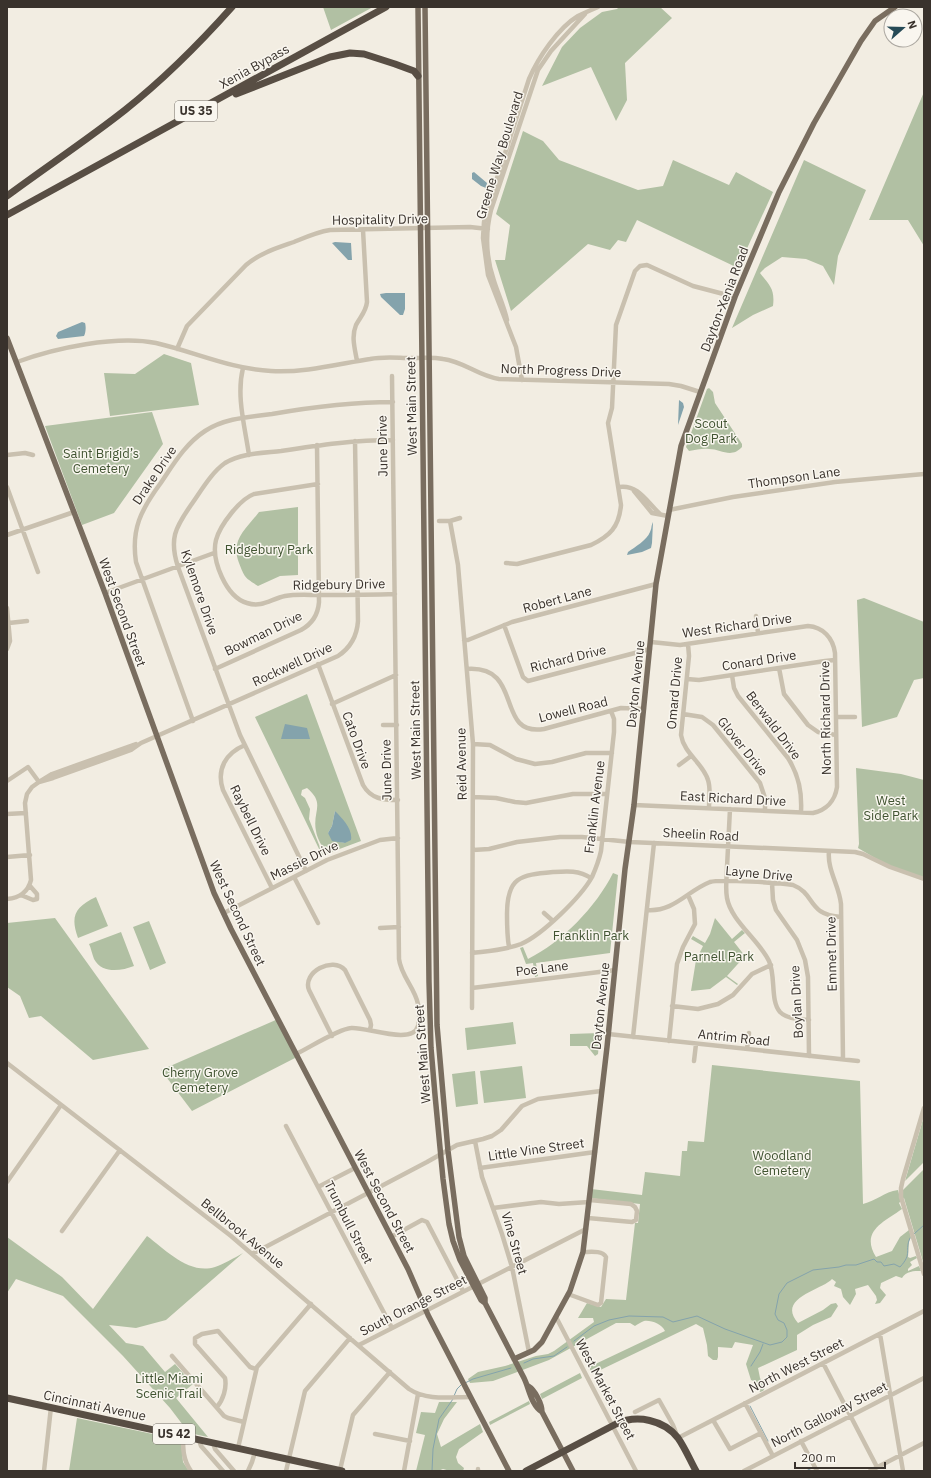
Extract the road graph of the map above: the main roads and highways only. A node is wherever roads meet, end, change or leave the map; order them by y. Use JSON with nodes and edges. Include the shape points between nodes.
{"nodes":[{"id":1,"x":232,"y":7,"type":"edge"},
{"id":2,"x":386,"y":7,"type":"edge"},
{"id":3,"x":418,"y":7,"type":"edge"},
{"id":4,"x":425,"y":7,"type":"edge"},
{"id":5,"x":895,"y":7,"type":"edge"},
{"id":6,"x":418,"y":76,"type":"junction"},
{"id":7,"x":136,"y":144,"type":"junction"},
{"id":8,"x":7,"y":196,"type":"edge"},
{"id":9,"x":7,"y":215,"type":"edge"},
{"id":10,"x":7,"y":338,"type":"edge"},
{"id":11,"x":425,"y":358,"type":"junction"},
{"id":12,"x":652,"y":631,"type":"joint"},
{"id":13,"x":476,"y":1285,"type":"junction"},
{"id":14,"x":514,"y":1359,"type":"junction"},
{"id":15,"x":7,"y":1398,"type":"edge"},
{"id":16,"x":563,"y":1452,"type":"junction"},
{"id":17,"x":338,"y":1471,"type":"edge"},
{"id":18,"x":509,"y":1471,"type":"edge"},
{"id":19,"x":526,"y":1471,"type":"edge"},
{"id":20,"x":573,"y":1471,"type":"edge"},
{"id":21,"x":696,"y":1471,"type":"edge"}],
"edges":[{"from":1,"to":8,"type":"highway","via":[[200,42],[148,91]]},
{"from":2,"to":7,"type":"highway","name":"Xenia Bypass","number":"US 35"},
{"from":3,"to":6,"type":"main road","name":"West Main Street"},
{"from":4,"to":11,"type":"main road","name":"West Main Street","via":[[428,228]]},
{"from":5,"to":12,"type":"main road","name":"Dayton-Xenia Road","via":[[880,17],[867,31],[832,90],[779,192],[735,297],[681,446],[656,584]]},
{"from":6,"to":7,"type":"highway","via":[[410,69],[370,56],[357,53],[341,54],[239,92]]},
{"from":6,"to":11,"type":"main road","name":"West Main Street"},
{"from":7,"to":9,"type":"highway","name":"Xenia Bypass","number":"US 35"},
{"from":10,"to":18,"type":"main road","name":"West Second Street","via":[[105,593],[209,881],[231,929],[408,1269],[426,1310]]},
{"from":11,"to":13,"type":"main road","name":"West Main Street","via":[[439,1053],[460,1241]]},
{"from":11,"to":13,"type":"main road","name":"West Main Street","via":[[429,1002],[446,1205],[460,1260]]},
{"from":12,"to":14,"type":"main road","name":"Dayton Avenue","via":[[583,1252],[568,1294],[541,1344]]},
{"from":13,"to":14,"type":"main road","name":"West Main Street","via":[[485,1298],[485,1303]]},
{"from":14,"to":16,"type":"main road","name":"West Main Street","via":[[528,1386],[532,1388]]},
{"from":15,"to":17,"type":"highway","name":"Cincinnati Avenue","number":"US 42"},
{"from":16,"to":19,"type":"highway"},
{"from":16,"to":20,"type":"main road","name":"West Main Street"},
{"from":16,"to":21,"type":"highway","via":[[613,1425],[640,1419],[664,1426],[678,1438]]}]}
